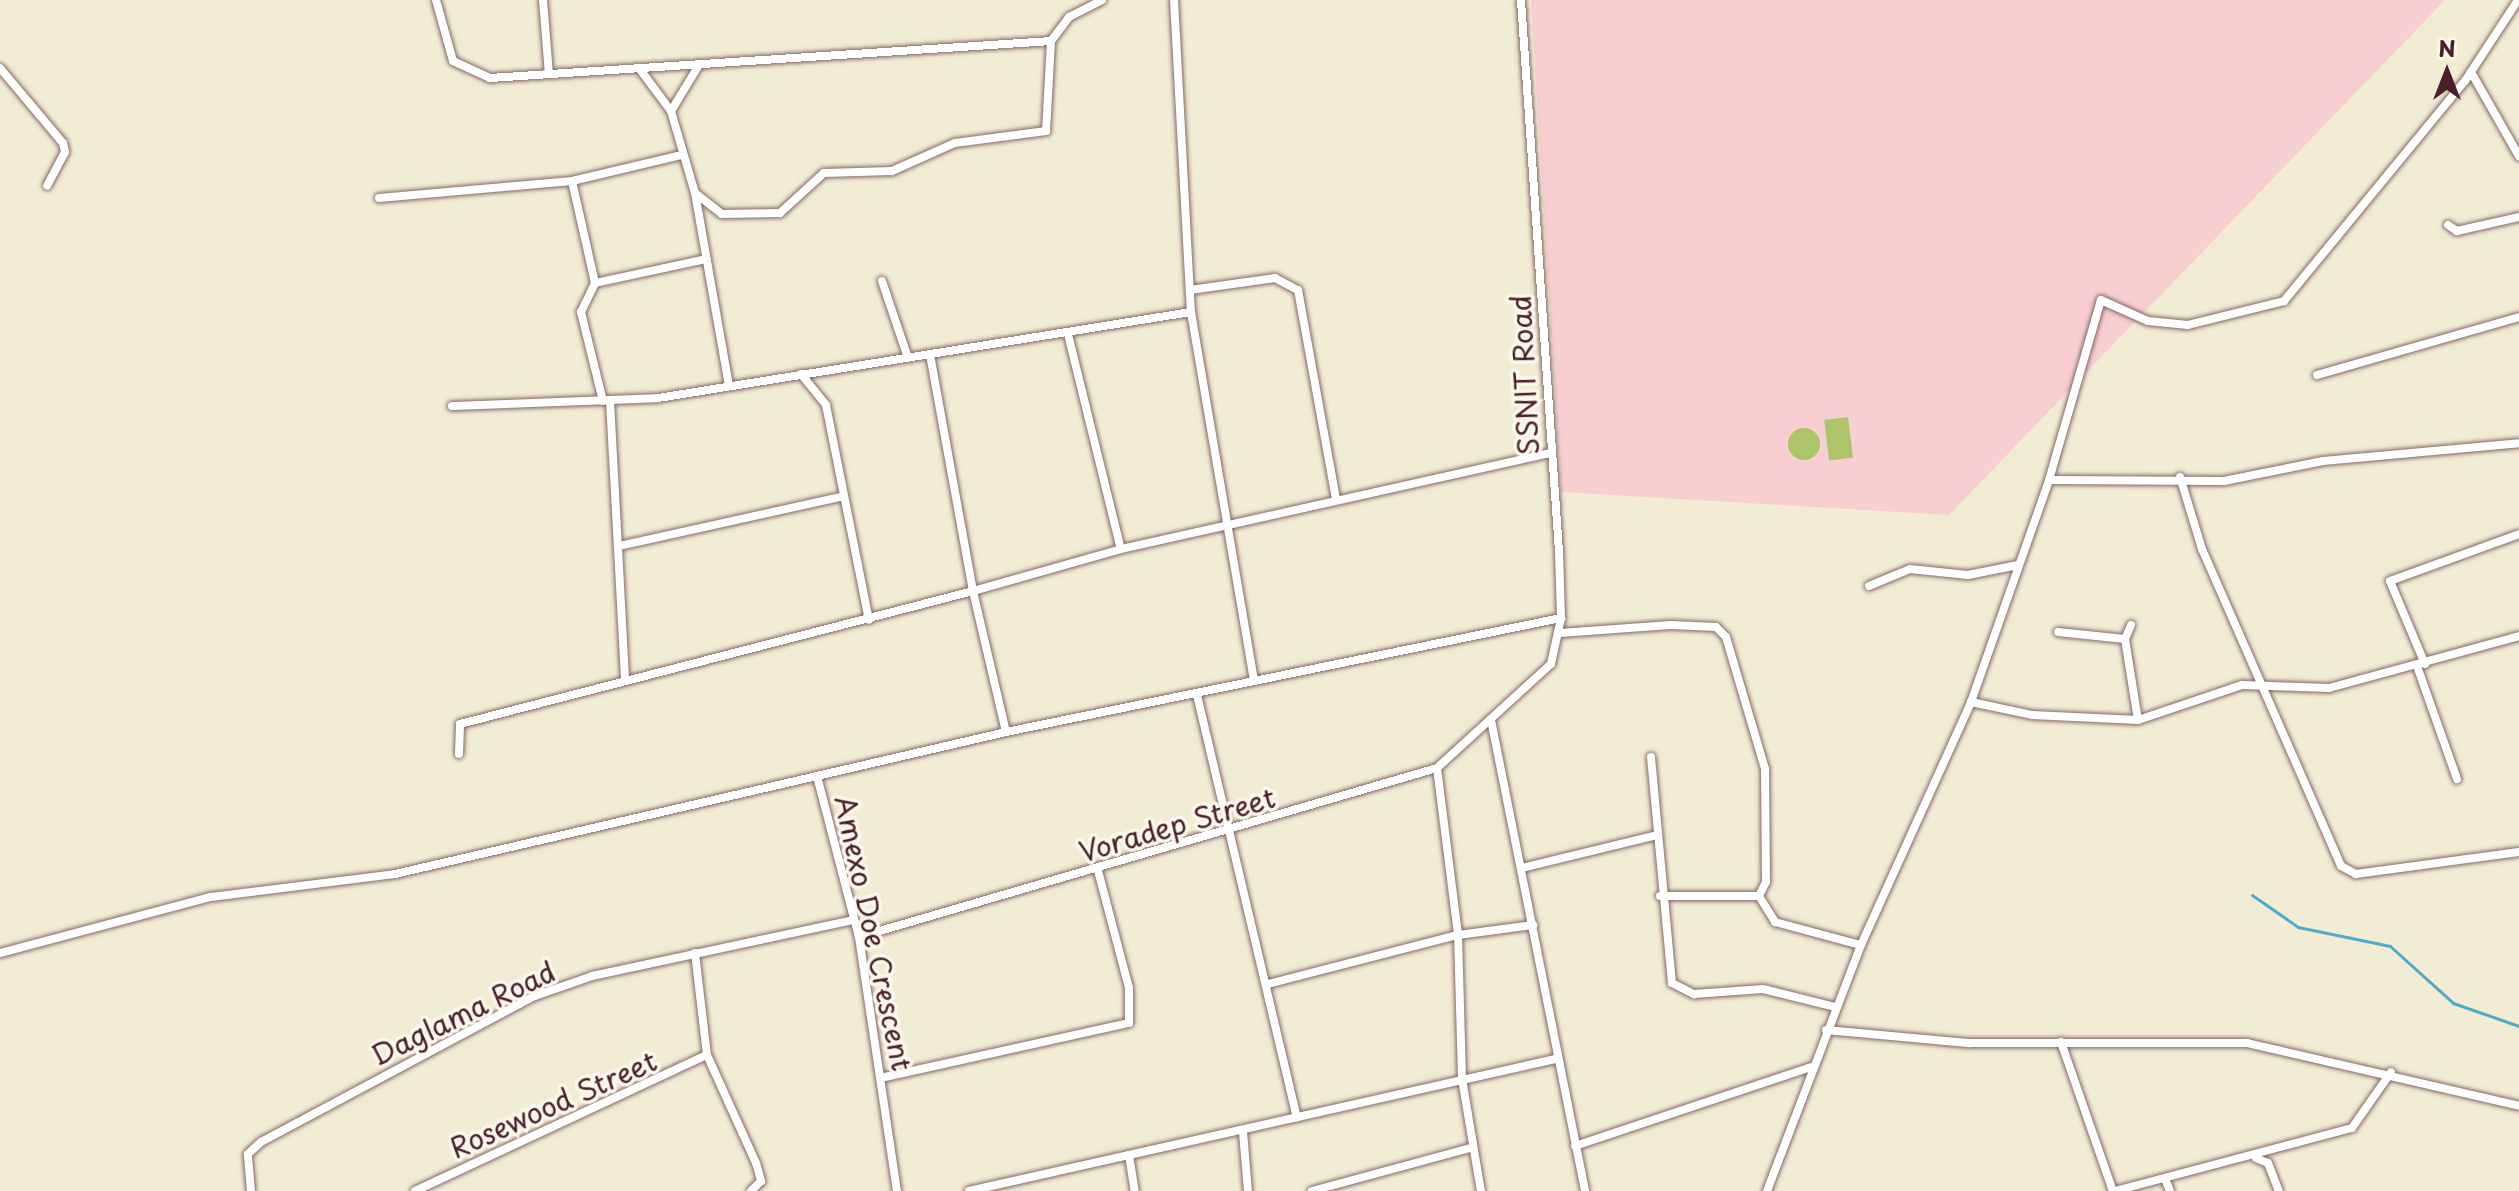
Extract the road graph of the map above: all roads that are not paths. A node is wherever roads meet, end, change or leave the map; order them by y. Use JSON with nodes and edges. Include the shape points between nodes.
{"nodes":[{"id":1,"x":436,"y":0,"type":"edge"},
{"id":2,"x":543,"y":0,"type":"edge"},
{"id":3,"x":1102,"y":0,"type":"edge"},
{"id":4,"x":1174,"y":0,"type":"edge"},
{"id":5,"x":1521,"y":0,"type":"edge"},
{"id":6,"x":2518,"y":0,"type":"edge"},
{"id":7,"x":1051,"y":41,"type":"junction"},
{"id":8,"x":699,"y":65,"type":"junction"},
{"id":9,"x":0,"y":68,"type":"edge"},
{"id":10,"x":639,"y":68,"type":"junction"},
{"id":11,"x":2471,"y":72,"type":"junction"},
{"id":12,"x":549,"y":74,"type":"junction"},
{"id":13,"x":671,"y":111,"type":"junction"},
{"id":14,"x":681,"y":155,"type":"junction"},
{"id":15,"x":2519,"y":156,"type":"edge"},
{"id":16,"x":572,"y":181,"type":"junction"},
{"id":17,"x":47,"y":186,"type":"dead end"},
{"id":18,"x":695,"y":193,"type":"junction"},
{"id":19,"x":379,"y":198,"type":"dead end"},
{"id":20,"x":2519,"y":217,"type":"edge"},
{"id":21,"x":2448,"y":225,"type":"dead end"},
{"id":22,"x":706,"y":259,"type":"junction"},
{"id":23,"x":882,"y":281,"type":"dead end"},
{"id":24,"x":595,"y":283,"type":"junction"},
{"id":25,"x":1190,"y":290,"type":"junction"},
{"id":26,"x":1191,"y":312,"type":"junction"},
{"id":27,"x":2519,"y":317,"type":"edge"},
{"id":28,"x":1068,"y":334,"type":"junction"},
{"id":29,"x":930,"y":355,"type":"junction"},
{"id":30,"x":908,"y":358,"type":"junction"},
{"id":31,"x":801,"y":374,"type":"junction"},
{"id":32,"x":2317,"y":375,"type":"dead end"},
{"id":33,"x":729,"y":385,"type":"junction"},
{"id":34,"x":607,"y":401,"type":"junction"},
{"id":35,"x":452,"y":406,"type":"dead end"},
{"id":36,"x":2519,"y":443,"type":"edge"},
{"id":37,"x":1551,"y":453,"type":"junction"},
{"id":38,"x":2180,"y":477,"type":"junction"},
{"id":39,"x":2049,"y":480,"type":"junction"},
{"id":40,"x":844,"y":496,"type":"junction"},
{"id":41,"x":1336,"y":500,"type":"junction"},
{"id":42,"x":1227,"y":529,"type":"junction"},
{"id":43,"x":2519,"y":534,"type":"edge"},
{"id":44,"x":619,"y":546,"type":"junction"},
{"id":45,"x":1121,"y":549,"type":"junction"},
{"id":46,"x":2018,"y":565,"type":"junction"},
{"id":47,"x":1869,"y":586,"type":"dead end"},
{"id":48,"x":973,"y":591,"type":"junction"},
{"id":49,"x":1561,"y":618,"type":"junction"},
{"id":50,"x":869,"y":620,"type":"junction"},
{"id":51,"x":2131,"y":625,"type":"dead end"},
{"id":52,"x":2058,"y":632,"type":"dead end"},
{"id":53,"x":1560,"y":633,"type":"junction"},
{"id":54,"x":2519,"y":636,"type":"edge"},
{"id":55,"x":2125,"y":639,"type":"junction"},
{"id":56,"x":2421,"y":665,"type":"junction"},
{"id":57,"x":625,"y":679,"type":"junction"},
{"id":58,"x":1254,"y":680,"type":"junction"},
{"id":59,"x":2267,"y":685,"type":"junction"},
{"id":60,"x":1197,"y":695,"type":"junction"},
{"id":61,"x":1971,"y":702,"type":"junction"},
{"id":62,"x":1491,"y":720,"type":"junction"},
{"id":63,"x":2138,"y":720,"type":"junction"},
{"id":64,"x":1006,"y":732,"type":"junction"},
{"id":65,"x":459,"y":754,"type":"dead end"},
{"id":66,"x":1651,"y":757,"type":"dead end"},
{"id":67,"x":1437,"y":768,"type":"junction"},
{"id":68,"x":2457,"y":779,"type":"dead end"},
{"id":69,"x":818,"y":780,"type":"junction"},
{"id":70,"x":1229,"y":833,"type":"junction"},
{"id":71,"x":1657,"y":835,"type":"junction"},
{"id":72,"x":2519,"y":852,"type":"edge"},
{"id":73,"x":1522,"y":868,"type":"junction"},
{"id":74,"x":1098,"y":871,"type":"junction"},
{"id":75,"x":1660,"y":896,"type":"junction"},
{"id":76,"x":1759,"y":896,"type":"junction"},
{"id":77,"x":854,"y":920,"type":"junction"},
{"id":78,"x":1533,"y":925,"type":"junction"},
{"id":79,"x":1458,"y":935,"type":"junction"},
{"id":80,"x":859,"y":937,"type":"junction"},
{"id":81,"x":1861,"y":945,"type":"junction"},
{"id":82,"x":0,"y":953,"type":"edge"},
{"id":83,"x":695,"y":953,"type":"junction"},
{"id":84,"x":1268,"y":984,"type":"junction"},
{"id":85,"x":1836,"y":1007,"type":"junction"},
{"id":86,"x":1826,"y":1030,"type":"junction"},
{"id":87,"x":2061,"y":1042,"type":"junction"},
{"id":88,"x":707,"y":1055,"type":"junction"},
{"id":89,"x":1555,"y":1059,"type":"junction"},
{"id":90,"x":1811,"y":1067,"type":"junction"},
{"id":91,"x":2391,"y":1072,"type":"junction"},
{"id":92,"x":885,"y":1077,"type":"junction"},
{"id":93,"x":1462,"y":1079,"type":"junction"},
{"id":94,"x":2519,"y":1106,"type":"edge"},
{"id":95,"x":1297,"y":1117,"type":"junction"},
{"id":96,"x":1243,"y":1132,"type":"junction"},
{"id":97,"x":1575,"y":1146,"type":"junction"},
{"id":98,"x":1470,"y":1148,"type":"junction"},
{"id":99,"x":1129,"y":1155,"type":"junction"},
{"id":100,"x":2255,"y":1158,"type":"junction"},
{"id":101,"x":2165,"y":1179,"type":"junction"},
{"id":102,"x":251,"y":1191,"type":"edge"},
{"id":103,"x":415,"y":1191,"type":"edge"},
{"id":104,"x":751,"y":1191,"type":"edge"},
{"id":105,"x":897,"y":1191,"type":"edge"},
{"id":106,"x":969,"y":1191,"type":"edge"},
{"id":107,"x":1135,"y":1191,"type":"edge"},
{"id":108,"x":1248,"y":1191,"type":"edge"},
{"id":109,"x":1312,"y":1191,"type":"edge"},
{"id":110,"x":1481,"y":1191,"type":"edge"},
{"id":111,"x":1585,"y":1191,"type":"edge"},
{"id":112,"x":1767,"y":1191,"type":"edge"},
{"id":113,"x":2114,"y":1191,"type":"edge"},
{"id":114,"x":2170,"y":1191,"type":"edge"},
{"id":115,"x":2279,"y":1191,"type":"edge"}],
"edges":[{"from":1,"to":12,"type":"street","via":[[453,61],[465,72],[490,78]]},
{"from":2,"to":12,"type":"street"},
{"from":3,"to":7,"type":"street","via":[[1069,17]]},
{"from":4,"to":25,"type":"street"},
{"from":5,"to":37,"type":"street","name":"SSNIT Road"},
{"from":6,"to":11,"type":"street"},
{"from":7,"to":8,"type":"street"},
{"from":7,"to":18,"type":"street","via":[[1046,131],[955,143],[892,171],[824,173],[780,213],[722,214]]},
{"from":8,"to":10,"type":"street"},
{"from":8,"to":13,"type":"street"},
{"from":9,"to":17,"type":"street","via":[[63,143],[65,152]]},
{"from":10,"to":12,"type":"street"},
{"from":10,"to":13,"type":"street"},
{"from":11,"to":15,"type":"street"},
{"from":11,"to":39,"type":"street","via":[[2319,266],[2277,305],[2188,325],[2148,321],[2101,300]]},
{"from":13,"to":14,"type":"street"},
{"from":14,"to":16,"type":"street"},
{"from":14,"to":18,"type":"street"},
{"from":16,"to":19,"type":"street"},
{"from":16,"to":24,"type":"street"},
{"from":18,"to":22,"type":"street"},
{"from":20,"to":21,"type":"street","via":[[2457,231]]},
{"from":22,"to":24,"type":"street"},
{"from":22,"to":33,"type":"street"},
{"from":23,"to":30,"type":"street"},
{"from":24,"to":34,"type":"street","via":[[581,312]]},
{"from":25,"to":26,"type":"street"},
{"from":25,"to":41,"type":"street","via":[[1275,278],[1298,290]]},
{"from":26,"to":28,"type":"street"},
{"from":26,"to":42,"type":"street"},
{"from":27,"to":32,"type":"street"},
{"from":28,"to":29,"type":"street"},
{"from":28,"to":45,"type":"street"},
{"from":29,"to":30,"type":"street"},
{"from":29,"to":48,"type":"street"},
{"from":30,"to":31,"type":"street"},
{"from":31,"to":33,"type":"street"},
{"from":31,"to":40,"type":"street","via":[[826,405]]},
{"from":33,"to":34,"type":"street"},
{"from":34,"to":35,"type":"street"},
{"from":34,"to":44,"type":"street"},
{"from":36,"to":38,"type":"street","via":[[2323,461],[2224,481]]},
{"from":37,"to":41,"type":"street"},
{"from":37,"to":49,"type":"street","name":"SSNIT Road"},
{"from":38,"to":39,"type":"street"},
{"from":38,"to":59,"type":"street","via":[[2202,549]]},
{"from":39,"to":46,"type":"street"},
{"from":40,"to":44,"type":"street"},
{"from":40,"to":50,"type":"street"},
{"from":41,"to":42,"type":"street"},
{"from":42,"to":45,"type":"street"},
{"from":42,"to":58,"type":"street"},
{"from":43,"to":56,"type":"street","via":[[2390,581]]},
{"from":44,"to":57,"type":"street"},
{"from":45,"to":48,"type":"street"},
{"from":46,"to":47,"type":"street","via":[[1968,575],[1910,569]]},
{"from":46,"to":61,"type":"street"},
{"from":48,"to":50,"type":"street"},
{"from":48,"to":64,"type":"street"},
{"from":49,"to":53,"type":"street","name":"SSNIT Road"},
{"from":49,"to":58,"type":"street"},
{"from":50,"to":57,"type":"street"},
{"from":51,"to":55,"type":"street"},
{"from":52,"to":55,"type":"street"},
{"from":53,"to":62,"type":"street","name":"SSNIT Road","via":[[1551,664]]},
{"from":53,"to":76,"type":"street","via":[[1671,625],[1716,627],[1726,637],[1765,769],[1766,882]]},
{"from":54,"to":56,"type":"street"},
{"from":55,"to":63,"type":"street"},
{"from":56,"to":59,"type":"street","via":[[2329,688]]},
{"from":56,"to":68,"type":"street"},
{"from":57,"to":65,"type":"street","via":[[460,724]]},
{"from":58,"to":60,"type":"street"},
{"from":59,"to":63,"type":"street","via":[[2242,685]]},
{"from":59,"to":72,"type":"street","via":[[2321,828],[2348,873]]},
{"from":60,"to":64,"type":"street"},
{"from":60,"to":70,"type":"street"},
{"from":61,"to":63,"type":"street","via":[[2032,715]]},
{"from":61,"to":81,"type":"street"},
{"from":62,"to":67,"type":"street","name":"Voradep Street"},
{"from":62,"to":73,"type":"street"},
{"from":64,"to":69,"type":"street"},
{"from":66,"to":71,"type":"street"},
{"from":67,"to":70,"type":"street","name":"Voradep Street"},
{"from":67,"to":79,"type":"street"},
{"from":69,"to":77,"type":"street","name":"Amexo Doe Crescent"},
{"from":69,"to":82,"type":"street","via":[[395,874],[211,897]]},
{"from":70,"to":74,"type":"street","name":"Voradep Street"},
{"from":70,"to":84,"type":"street"},
{"from":71,"to":73,"type":"street"},
{"from":71,"to":75,"type":"street"},
{"from":73,"to":78,"type":"street"},
{"from":74,"to":80,"type":"street","name":"Voradep Street"},
{"from":74,"to":92,"type":"street","via":[[1127,976],[1129,1023]]},
{"from":75,"to":76,"type":"street"},
{"from":75,"to":85,"type":"street","via":[[1672,983],[1683,991],[1763,989]]},
{"from":76,"to":81,"type":"street","via":[[1775,922]]},
{"from":77,"to":80,"type":"street","name":"Amexo Doe Crescent"},
{"from":77,"to":83,"type":"street","name":"Daglama Road"},
{"from":78,"to":79,"type":"street"},
{"from":78,"to":89,"type":"street"},
{"from":79,"to":84,"type":"street"},
{"from":79,"to":93,"type":"street"},
{"from":80,"to":92,"type":"street","name":"Amexo Doe Crescent"},
{"from":81,"to":85,"type":"street"},
{"from":83,"to":88,"type":"street"},
{"from":83,"to":102,"type":"street","name":"Daglama Road","via":[[535,996],[248,1154]]},
{"from":84,"to":95,"type":"street"},
{"from":85,"to":86,"type":"street"},
{"from":86,"to":87,"type":"street","via":[[1970,1043]]},
{"from":86,"to":90,"type":"street"},
{"from":87,"to":91,"type":"street","via":[[2247,1043]]},
{"from":87,"to":113,"type":"street"},
{"from":88,"to":103,"type":"street","name":"Rosewood Street"},
{"from":88,"to":104,"type":"street","via":[[756,1163],[761,1181]]},
{"from":89,"to":93,"type":"street"},
{"from":89,"to":97,"type":"street"},
{"from":90,"to":97,"type":"street"},
{"from":90,"to":112,"type":"street"},
{"from":91,"to":94,"type":"street"},
{"from":91,"to":100,"type":"street","via":[[2352,1128]]},
{"from":92,"to":105,"type":"street","name":"Amexo Doe Crescent"},
{"from":93,"to":95,"type":"street"},
{"from":93,"to":98,"type":"street"},
{"from":95,"to":96,"type":"street"},
{"from":96,"to":99,"type":"street"},
{"from":96,"to":108,"type":"street"},
{"from":97,"to":111,"type":"street"},
{"from":98,"to":109,"type":"street"},
{"from":98,"to":110,"type":"street"},
{"from":99,"to":106,"type":"street"},
{"from":99,"to":107,"type":"street"},
{"from":100,"to":101,"type":"street"},
{"from":100,"to":115,"type":"street","via":[[2268,1163]]},
{"from":101,"to":113,"type":"street"},
{"from":101,"to":114,"type":"street"}]}
